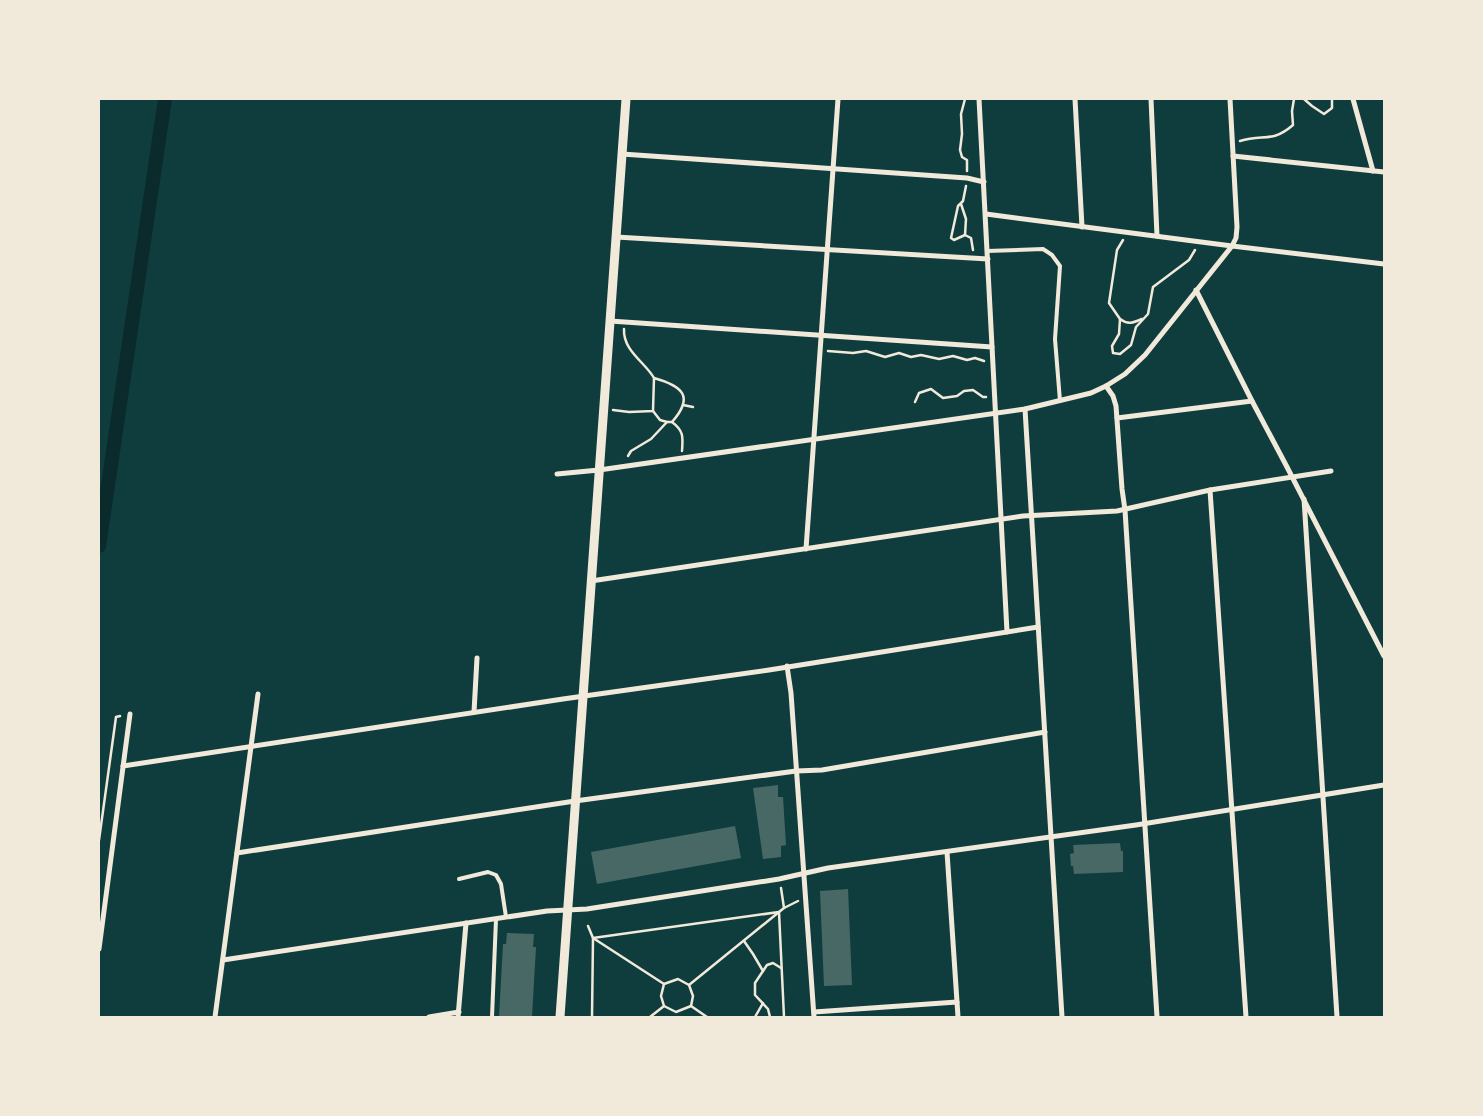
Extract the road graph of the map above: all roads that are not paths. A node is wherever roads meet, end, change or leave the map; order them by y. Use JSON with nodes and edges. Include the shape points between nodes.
{"nodes":[{"id":1,"x":626,"y":99,"type":"edge"},
{"id":2,"x":838,"y":99,"type":"edge"},
{"id":3,"x":980,"y":99,"type":"edge"},
{"id":4,"x":1075,"y":99,"type":"edge"},
{"id":5,"x":1151,"y":99,"type":"edge"},
{"id":6,"x":1230,"y":99,"type":"edge"},
{"id":7,"x":1353,"y":99,"type":"edge"},
{"id":8,"x":622,"y":154,"type":"junction"},
{"id":9,"x":1234,"y":156,"type":"junction"},
{"id":10,"x":833,"y":169,"type":"junction"},
{"id":11,"x":1373,"y":171,"type":"junction"},
{"id":12,"x":1384,"y":172,"type":"edge"},
{"id":13,"x":984,"y":182,"type":"junction"},
{"id":14,"x":986,"y":214,"type":"junction"},
{"id":15,"x":1082,"y":226,"type":"junction"},
{"id":16,"x":1157,"y":236,"type":"junction"},
{"id":17,"x":616,"y":237,"type":"junction"},
{"id":18,"x":1232,"y":246,"type":"junction"},
{"id":19,"x":827,"y":250,"type":"junction"},
{"id":20,"x":988,"y":251,"type":"junction"},
{"id":21,"x":988,"y":259,"type":"junction"},
{"id":22,"x":1384,"y":264,"type":"edge"},
{"id":23,"x":1196,"y":290,"type":"junction"},
{"id":24,"x":610,"y":320,"type":"junction"},
{"id":25,"x":820,"y":336,"type":"junction"},
{"id":26,"x":992,"y":347,"type":"junction"},
{"id":27,"x":1106,"y":386,"type":"junction"},
{"id":28,"x":1060,"y":401,"type":"junction"},
{"id":29,"x":1252,"y":401,"type":"junction"},
{"id":30,"x":1025,"y":409,"type":"junction"},
{"id":31,"x":996,"y":413,"type":"junction"},
{"id":32,"x":1117,"y":418,"type":"junction"},
{"id":33,"x":813,"y":440,"type":"junction"},
{"id":34,"x":599,"y":470,"type":"junction"},
{"id":35,"x":1331,"y":471,"type":"dead end"},
{"id":36,"x":557,"y":474,"type":"dead end"},
{"id":37,"x":1293,"y":477,"type":"junction"},
{"id":38,"x":1210,"y":490,"type":"junction"},
{"id":39,"x":1304,"y":499,"type":"junction"},
{"id":40,"x":1126,"y":510,"type":"junction"},
{"id":41,"x":1032,"y":516,"type":"junction"},
{"id":42,"x":1001,"y":520,"type":"junction"},
{"id":43,"x":806,"y":550,"type":"junction"},
{"id":44,"x":591,"y":581,"type":"junction"},
{"id":45,"x":1038,"y":627,"type":"junction"},
{"id":46,"x":1007,"y":632,"type":"junction"},
{"id":47,"x":1384,"y":656,"type":"edge"},
{"id":48,"x":477,"y":658,"type":"dead end"},
{"id":49,"x":787,"y":666,"type":"junction"},
{"id":50,"x":258,"y":694,"type":"dead end"},
{"id":51,"x":583,"y":696,"type":"junction"},
{"id":52,"x":474,"y":712,"type":"junction"},
{"id":53,"x":130,"y":714,"type":"road end"},
{"id":54,"x":1044,"y":732,"type":"junction"},
{"id":55,"x":252,"y":745,"type":"junction"},
{"id":56,"x":124,"y":766,"type":"junction"},
{"id":57,"x":796,"y":771,"type":"junction"},
{"id":58,"x":1384,"y":785,"type":"edge"},
{"id":59,"x":1322,"y":795,"type":"junction"},
{"id":60,"x":576,"y":801,"type":"junction"},
{"id":61,"x":1232,"y":810,"type":"junction"},
{"id":62,"x":1144,"y":823,"type":"junction"},
{"id":63,"x":1051,"y":837,"type":"junction"},
{"id":64,"x":947,"y":852,"type":"junction"},
{"id":65,"x":237,"y":853,"type":"junction"},
{"id":66,"x":804,"y":874,"type":"junction"},
{"id":67,"x":459,"y":879,"type":"dead end"},
{"id":68,"x":568,"y":910,"type":"junction"},
{"id":69,"x":506,"y":917,"type":"junction"},
{"id":70,"x":496,"y":919,"type":"junction"},
{"id":71,"x":466,"y":923,"type":"junction"},
{"id":72,"x":99,"y":949,"type":"edge"},
{"id":73,"x":223,"y":960,"type":"junction"},
{"id":74,"x":957,"y":1002,"type":"junction"},
{"id":75,"x":459,"y":1014,"type":"edge"},
{"id":76,"x":814,"y":1014,"type":"edge"},
{"id":77,"x":215,"y":1017,"type":"edge"},
{"id":78,"x":429,"y":1017,"type":"edge"},
{"id":79,"x":492,"y":1017,"type":"edge"},
{"id":80,"x":560,"y":1017,"type":"edge"},
{"id":81,"x":958,"y":1017,"type":"edge"},
{"id":82,"x":1062,"y":1017,"type":"edge"},
{"id":83,"x":1157,"y":1017,"type":"edge"},
{"id":84,"x":1246,"y":1017,"type":"edge"},
{"id":85,"x":1337,"y":1017,"type":"edge"}],
"edges":[{"from":1,"to":8,"type":"street"},
{"from":2,"to":10,"type":"street"},
{"from":3,"to":13,"type":"street"},
{"from":4,"to":15,"type":"street"},
{"from":5,"to":16,"type":"street"},
{"from":6,"to":9,"type":"street"},
{"from":7,"to":11,"type":"street"},
{"from":8,"to":10,"type":"street"},
{"from":8,"to":17,"type":"street"},
{"from":9,"to":11,"type":"street"},
{"from":9,"to":18,"type":"street","via":[[1237,226]]},
{"from":10,"to":13,"type":"street","via":[[967,178]]},
{"from":10,"to":19,"type":"street"},
{"from":11,"to":12,"type":"street"},
{"from":13,"to":14,"type":"street"},
{"from":14,"to":15,"type":"street"},
{"from":14,"to":20,"type":"street"},
{"from":15,"to":16,"type":"street"},
{"from":16,"to":18,"type":"street"},
{"from":17,"to":19,"type":"street"},
{"from":17,"to":24,"type":"street"},
{"from":18,"to":22,"type":"street"},
{"from":18,"to":23,"type":"street"},
{"from":19,"to":21,"type":"street"},
{"from":19,"to":25,"type":"street"},
{"from":20,"to":21,"type":"street"},
{"from":20,"to":28,"type":"lane","via":[[1043,250],[1052,255],[1060,266],[1056,327]]},
{"from":21,"to":26,"type":"street"},
{"from":23,"to":27,"type":"street","via":[[1145,355]]},
{"from":23,"to":29,"type":"street"},
{"from":24,"to":25,"type":"street"},
{"from":24,"to":34,"type":"street"},
{"from":25,"to":26,"type":"street"},
{"from":25,"to":33,"type":"street"},
{"from":26,"to":31,"type":"street"},
{"from":27,"to":28,"type":"street"},
{"from":27,"to":32,"type":"street","via":[[1115,401]]},
{"from":28,"to":30,"type":"street"},
{"from":29,"to":32,"type":"street"},
{"from":29,"to":37,"type":"street"},
{"from":30,"to":31,"type":"street"},
{"from":30,"to":41,"type":"street"},
{"from":31,"to":33,"type":"street"},
{"from":31,"to":42,"type":"street"},
{"from":32,"to":40,"type":"street"},
{"from":33,"to":34,"type":"street"},
{"from":33,"to":43,"type":"street"},
{"from":34,"to":36,"type":"street"},
{"from":34,"to":44,"type":"street"},
{"from":35,"to":37,"type":"street"},
{"from":37,"to":38,"type":"street"},
{"from":37,"to":39,"type":"street"},
{"from":38,"to":40,"type":"street"},
{"from":38,"to":61,"type":"street"},
{"from":39,"to":47,"type":"street"},
{"from":39,"to":59,"type":"street"},
{"from":40,"to":41,"type":"street"},
{"from":40,"to":62,"type":"street"},
{"from":41,"to":42,"type":"street"},
{"from":41,"to":45,"type":"street"},
{"from":42,"to":43,"type":"street"},
{"from":42,"to":46,"type":"street"},
{"from":43,"to":44,"type":"street"},
{"from":44,"to":51,"type":"street"},
{"from":45,"to":46,"type":"street"},
{"from":45,"to":54,"type":"street"},
{"from":46,"to":49,"type":"street"},
{"from":48,"to":52,"type":"street"},
{"from":49,"to":51,"type":"street"},
{"from":49,"to":57,"type":"street"},
{"from":50,"to":55,"type":"street"},
{"from":51,"to":52,"type":"street"},
{"from":51,"to":60,"type":"street"},
{"from":52,"to":55,"type":"street"},
{"from":53,"to":56,"type":"street"},
{"from":54,"to":57,"type":"street","via":[[822,770]]},
{"from":54,"to":63,"type":"street"},
{"from":55,"to":56,"type":"street"},
{"from":55,"to":65,"type":"street"},
{"from":56,"to":72,"type":"street"},
{"from":57,"to":60,"type":"street"},
{"from":57,"to":66,"type":"street"},
{"from":58,"to":59,"type":"street"},
{"from":59,"to":61,"type":"street"},
{"from":59,"to":85,"type":"street"},
{"from":60,"to":65,"type":"street"},
{"from":60,"to":68,"type":"street"},
{"from":61,"to":62,"type":"street"},
{"from":61,"to":84,"type":"street"},
{"from":62,"to":63,"type":"street"},
{"from":62,"to":83,"type":"street"},
{"from":63,"to":64,"type":"street"},
{"from":63,"to":82,"type":"street"},
{"from":64,"to":66,"type":"street"},
{"from":64,"to":74,"type":"street"},
{"from":65,"to":73,"type":"street"},
{"from":66,"to":68,"type":"street"},
{"from":66,"to":76,"type":"street"},
{"from":67,"to":69,"type":"lane","via":[[488,872],[496,875],[501,884]]},
{"from":68,"to":69,"type":"street"},
{"from":68,"to":80,"type":"street"},
{"from":69,"to":70,"type":"street"},
{"from":70,"to":71,"type":"street"},
{"from":70,"to":79,"type":"lane"},
{"from":71,"to":73,"type":"street"},
{"from":71,"to":75,"type":"street"},
{"from":73,"to":77,"type":"street"},
{"from":74,"to":76,"type":"street"},
{"from":74,"to":81,"type":"street"},
{"from":75,"to":78,"type":"street"}]}
